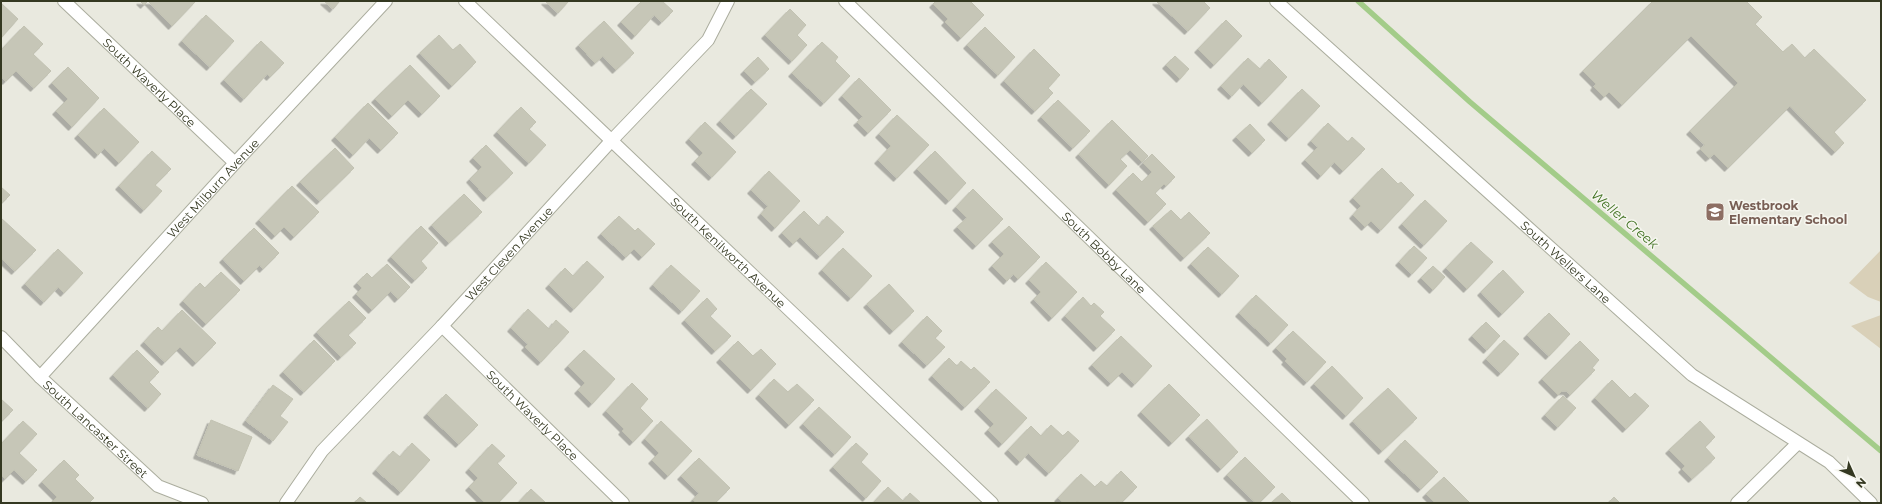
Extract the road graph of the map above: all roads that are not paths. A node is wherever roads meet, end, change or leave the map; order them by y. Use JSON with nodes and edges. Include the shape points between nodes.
{"nodes":[{"id":1,"x":64,"y":1,"type":"edge"},
{"id":2,"x":386,"y":1,"type":"edge"},
{"id":3,"x":465,"y":1,"type":"edge"},
{"id":4,"x":728,"y":1,"type":"edge"},
{"id":5,"x":845,"y":1,"type":"edge"},
{"id":6,"x":1276,"y":1,"type":"edge"},
{"id":7,"x":612,"y":140,"type":"junction"},
{"id":8,"x":235,"y":163,"type":"junction"},
{"id":9,"x":442,"y":326,"type":"junction"},
{"id":10,"x":1,"y":337,"type":"edge"},
{"id":11,"x":40,"y":377,"type":"junction"},
{"id":12,"x":1798,"y":443,"type":"junction"},
{"id":13,"x":202,"y":503,"type":"edge"},
{"id":14,"x":286,"y":503,"type":"edge"},
{"id":15,"x":623,"y":503,"type":"edge"},
{"id":16,"x":992,"y":503,"type":"edge"},
{"id":17,"x":1363,"y":503,"type":"edge"},
{"id":18,"x":1737,"y":503,"type":"edge"},
{"id":19,"x":1871,"y":503,"type":"edge"}],
"edges":[{"from":1,"to":8,"type":"street","name":"South Waverly Place"},
{"from":2,"to":8,"type":"street","name":"West Milburn Avenue"},
{"from":3,"to":7,"type":"street","name":"South Kenilworth Avenue"},
{"from":4,"to":7,"type":"street","name":"West Cleven Avenue","via":[[708,40]]},
{"from":5,"to":17,"type":"street","name":"South Bobby Lane"},
{"from":6,"to":12,"type":"street","name":"South Wellers Lane","via":[[1692,375]]},
{"from":7,"to":9,"type":"street","name":"West Cleven Avenue"},
{"from":7,"to":16,"type":"street","name":"South Kenilworth Avenue"},
{"from":8,"to":11,"type":"street","name":"West Milburn Avenue"},
{"from":9,"to":14,"type":"street","name":"West Cleven Avenue","via":[[322,451]]},
{"from":9,"to":15,"type":"street","name":"South Waverly Place"},
{"from":10,"to":11,"type":"street","name":"South Lancaster Street"},
{"from":11,"to":13,"type":"street","name":"South Lancaster Street","via":[[158,486]]},
{"from":12,"to":18,"type":"street"},
{"from":12,"to":19,"type":"street","name":"South Wellers Lane","via":[[1829,462]]}]}
